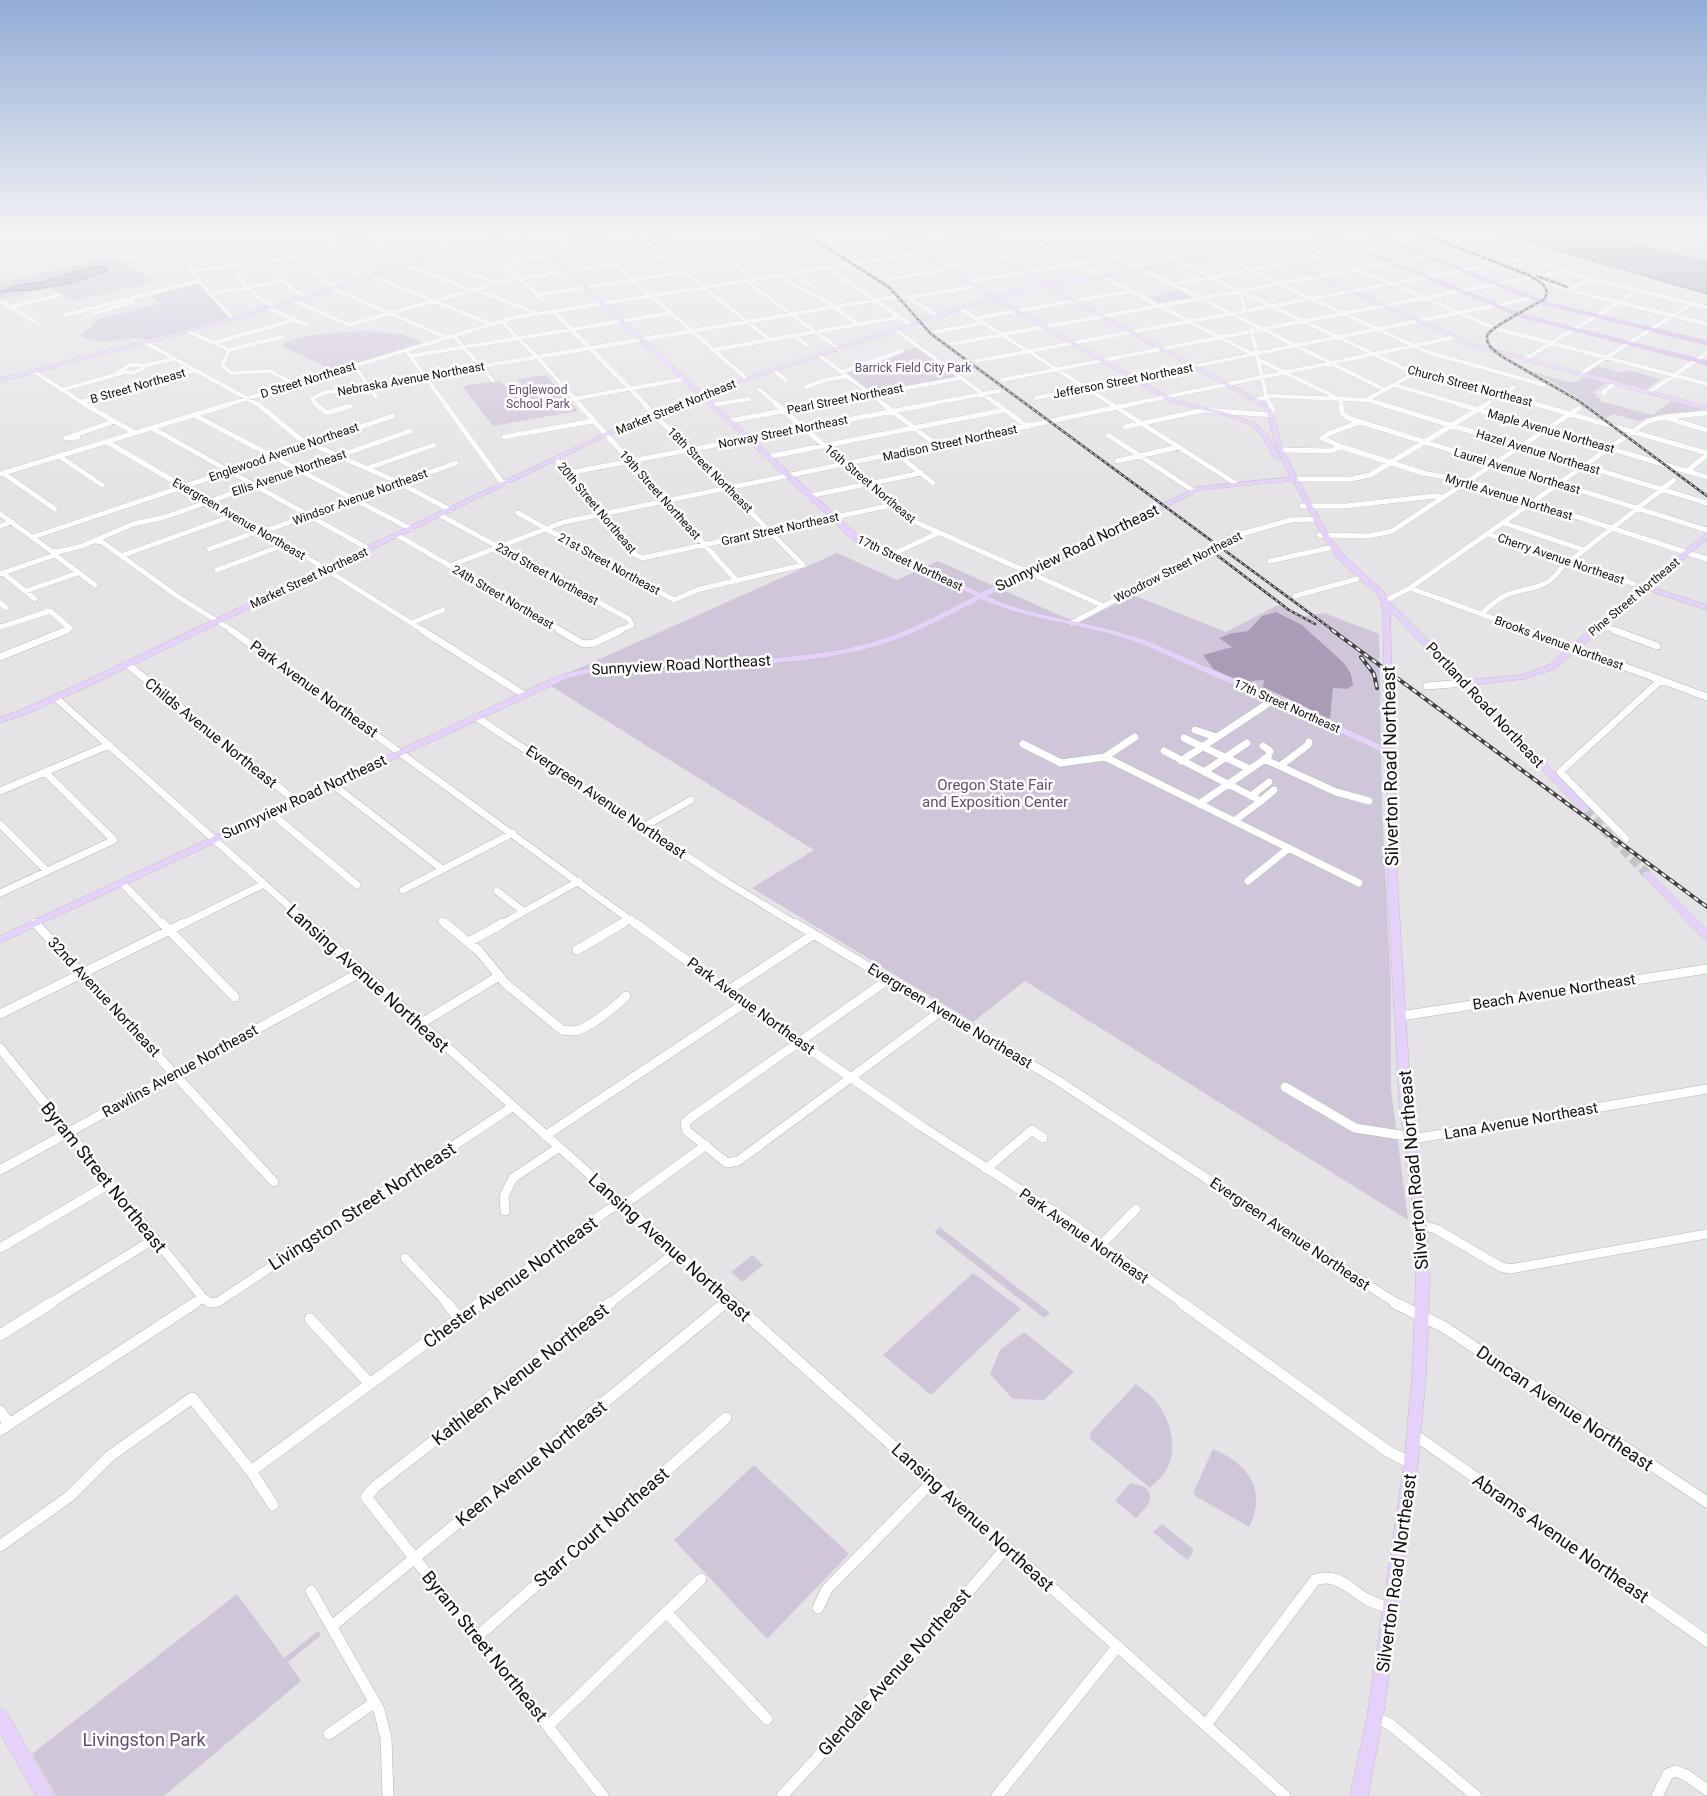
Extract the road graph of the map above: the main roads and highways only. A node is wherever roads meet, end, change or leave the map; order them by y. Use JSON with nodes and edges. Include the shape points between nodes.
{"nodes":[{"id":1,"x":249,"y":314,"type":"edge"},
{"id":2,"x":614,"y":314,"type":"edge"},
{"id":3,"x":944,"y":314,"type":"edge"},
{"id":4,"x":1021,"y":314,"type":"edge"},
{"id":5,"x":1099,"y":314,"type":"edge"},
{"id":6,"x":1402,"y":314,"type":"edge"},
{"id":7,"x":1516,"y":314,"type":"edge"},
{"id":8,"x":1587,"y":314,"type":"edge"},
{"id":9,"x":1707,"y":343,"type":"edge"},
{"id":10,"x":1707,"y":363,"type":"edge"},
{"id":11,"x":0,"y":380,"type":"edge"},
{"id":12,"x":702,"y":396,"type":"junction"},
{"id":13,"x":1707,"y":408,"type":"edge"},
{"id":14,"x":1277,"y":450,"type":"junction"},
{"id":15,"x":1291,"y":479,"type":"junction"},
{"id":16,"x":1707,"y":534,"type":"edge"},
{"id":17,"x":1330,"y":547,"type":"junction"},
{"id":18,"x":1645,"y":587,"type":"junction"},
{"id":19,"x":980,"y":596,"type":"junction"},
{"id":20,"x":1385,"y":601,"type":"junction"},
{"id":21,"x":1707,"y":608,"type":"edge"},
{"id":22,"x":1387,"y":630,"type":"junction"},
{"id":23,"x":1415,"y":631,"type":"junction"},
{"id":24,"x":1464,"y":683,"type":"junction"},
{"id":25,"x":21,"y":714,"type":"junction"},
{"id":26,"x":0,"y":720,"type":"edge"},
{"id":27,"x":0,"y":725,"type":"edge"},
{"id":28,"x":1389,"y":752,"type":"junction"},
{"id":29,"x":1585,"y":810,"type":"tunnel mouth"},
{"id":30,"x":1647,"y":874,"type":"tunnel mouth"},
{"id":31,"x":1707,"y":936,"type":"edge"},
{"id":32,"x":0,"y":940,"type":"edge"},
{"id":33,"x":0,"y":1717,"type":"edge"},
{"id":34,"x":45,"y":1796,"type":"edge"},
{"id":35,"x":1359,"y":1796,"type":"edge"}],
"edges":[{"from":1,"to":11,"type":"main road"},
{"from":2,"to":12,"type":"main road","name":"17th Street Northeast"},
{"from":3,"to":12,"type":"main road","name":"Market Street Northeast"},
{"from":4,"to":14,"type":"main road","via":[[1167,397],[1247,422],[1272,441]]},
{"from":5,"to":14,"type":"main road","via":[[1267,408]]},
{"from":6,"to":13,"type":"main road","via":[[1479,347]]},
{"from":7,"to":10,"type":"highway"},
{"from":8,"to":9,"type":"highway"},
{"from":12,"to":19,"type":"main road","name":"17th Street Northeast","via":[[854,537]]},
{"from":12,"to":25,"type":"main road","name":"Market Street Northeast","via":[[606,435]]},
{"from":14,"to":15,"type":"main road"},
{"from":14,"to":15,"type":"main road","via":[[1286,461]]},
{"from":15,"to":17,"type":"main road"},
{"from":15,"to":19,"type":"main road","name":"Sunnyview Road Northeast","via":[[1210,486],[1194,491]]},
{"from":16,"to":18,"type":"main road","name":"Pine Street Northeast"},
{"from":17,"to":20,"type":"main road"},
{"from":17,"to":20,"type":"main road","via":[[1357,579]]},
{"from":18,"to":21,"type":"main road","name":"Cherry Avenue Northeast"},
{"from":18,"to":24,"type":"main road","name":"Pine Street Northeast","via":[[1552,668],[1532,675]]},
{"from":19,"to":28,"type":"main road","name":"17th Street Northeast","via":[[1024,614],[1112,631],[1141,642]]},
{"from":19,"to":32,"type":"main road","name":"Sunnyview Road Northeast","via":[[898,637],[861,649],[802,658],[602,668],[563,677]]},
{"from":20,"to":22,"type":"main road","name":"Silverton Road Northeast"},
{"from":20,"to":23,"type":"main road","name":"Portland Road Northeast"},
{"from":22,"to":23,"type":"main road","via":[[1397,626]]},
{"from":22,"to":28,"type":"main road","name":"Silverton Road Northeast"},
{"from":23,"to":24,"type":"main road","name":"Portland Road Northeast"},
{"from":24,"to":29,"type":"main road","name":"Portland Road Northeast"},
{"from":25,"to":26,"type":"main road","name":"Market Street Northeast"},
{"from":25,"to":27,"type":"main road","name":"Market Street Northeast"},
{"from":28,"to":35,"type":"main road","name":"Silverton Road Northeast","via":[[1393,893],[1408,1136],[1422,1225],[1422,1317],[1415,1435],[1375,1717]]},
{"from":30,"to":31,"type":"main road"},
{"from":33,"to":34,"type":"main road"}]}
